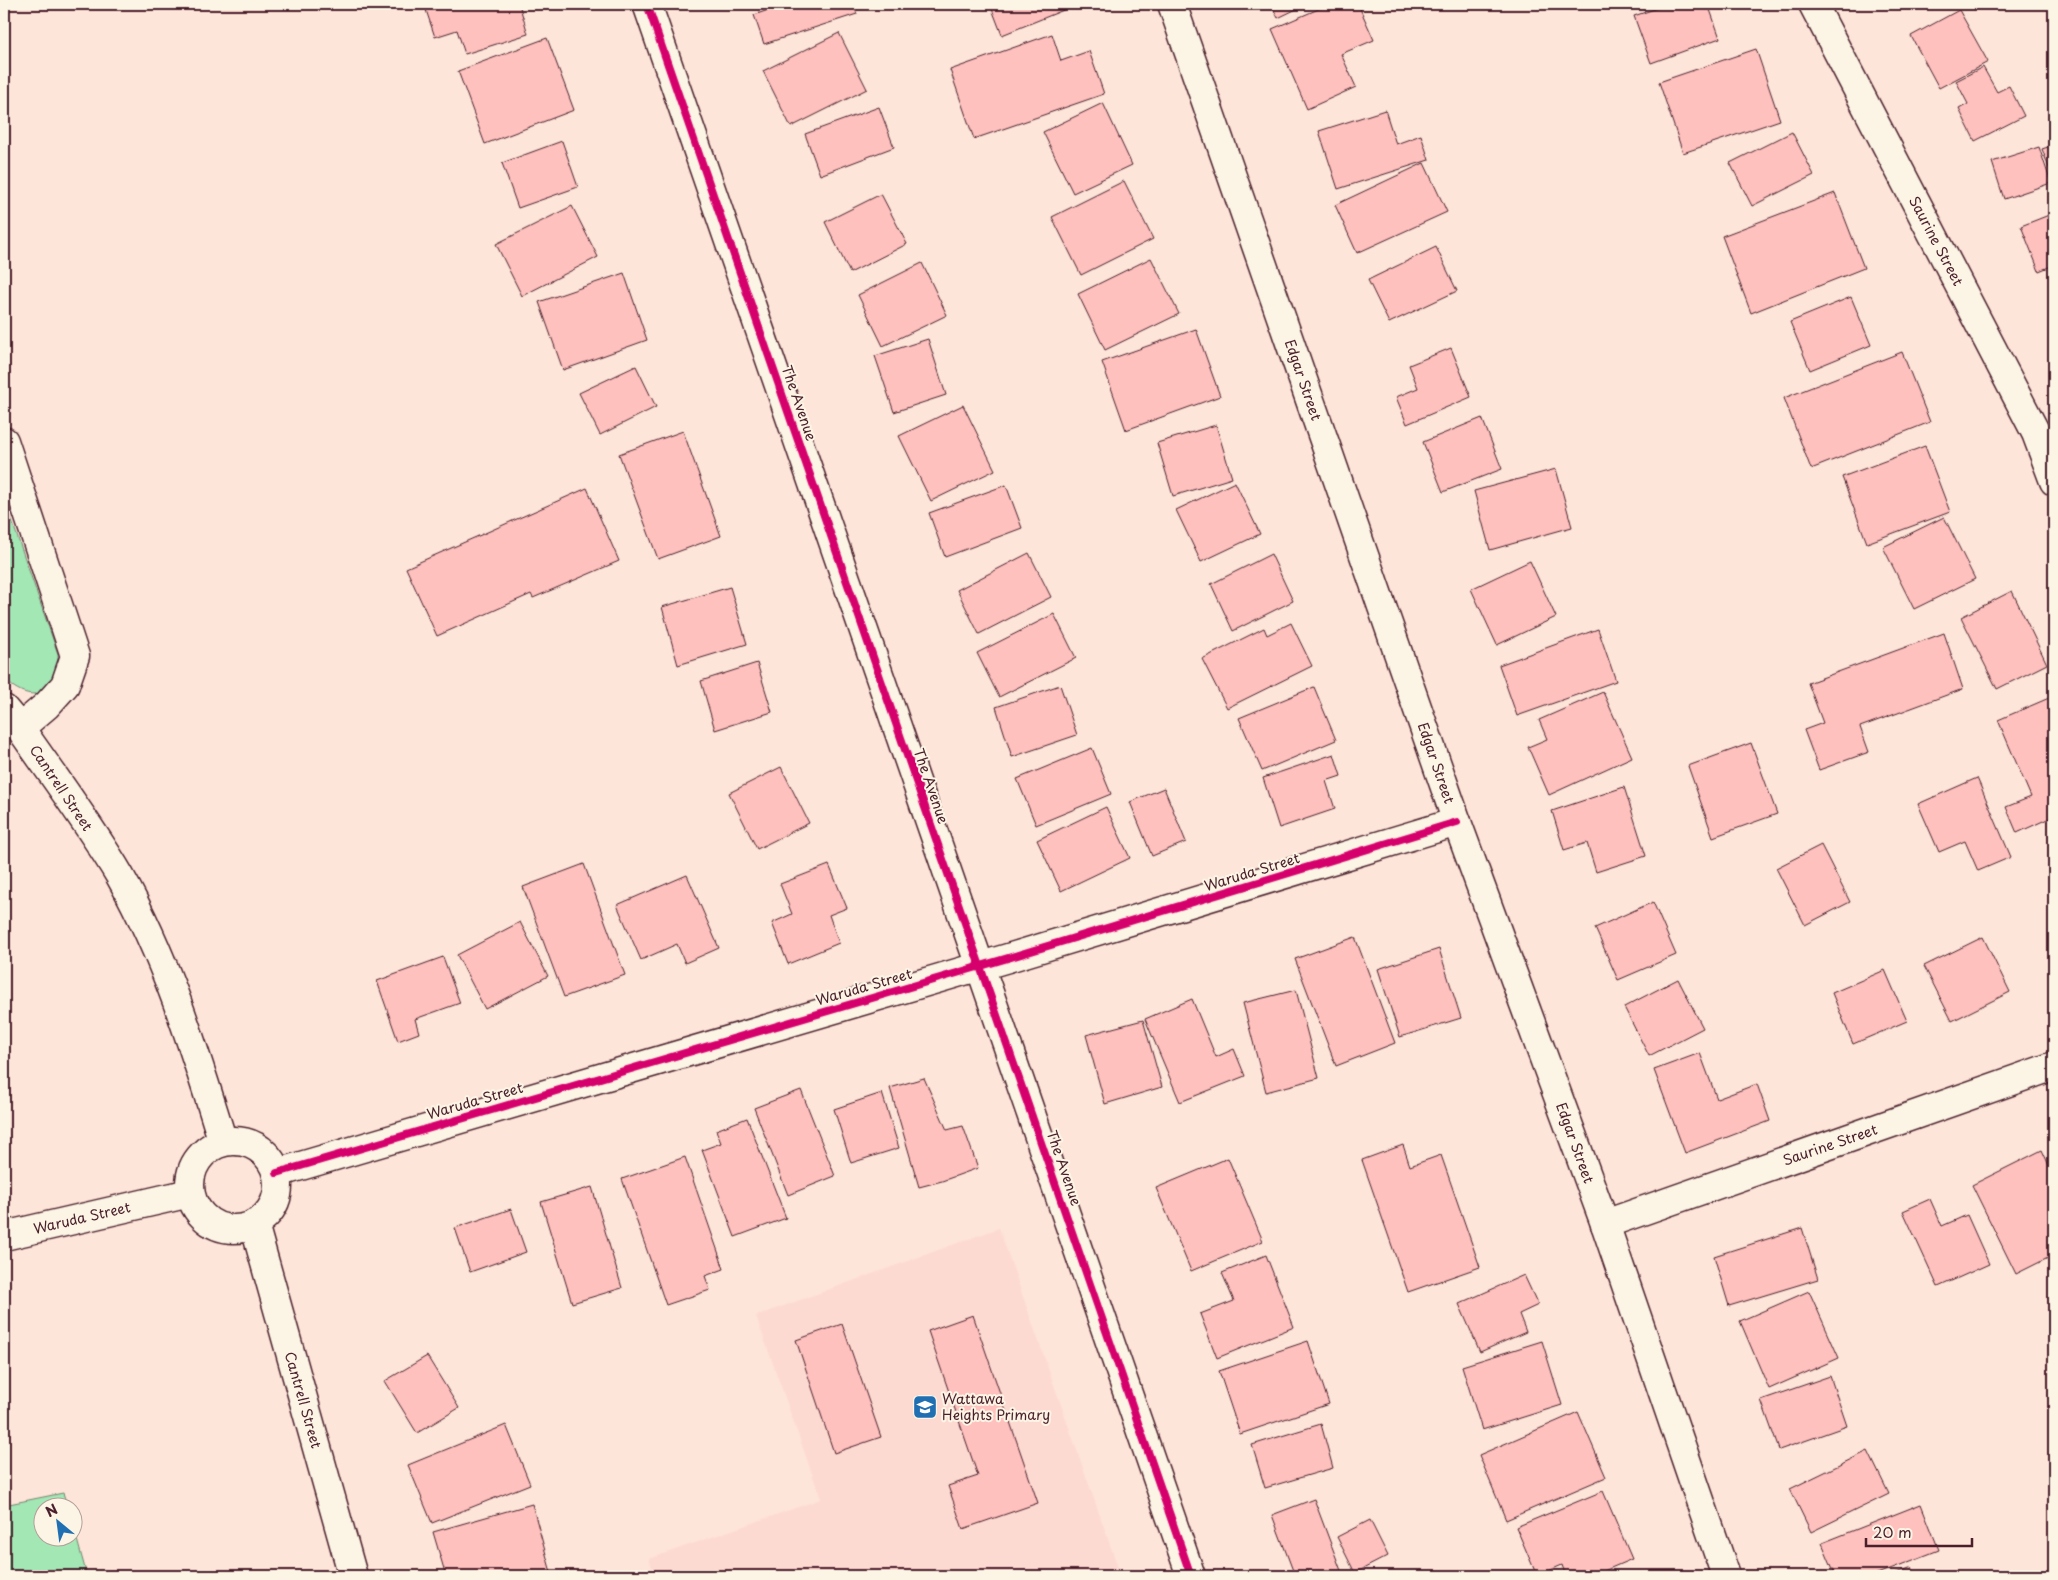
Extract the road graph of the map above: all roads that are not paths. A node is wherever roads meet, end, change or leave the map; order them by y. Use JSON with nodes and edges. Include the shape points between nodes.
{"nodes":[{"id":1,"x":647,"y":4,"type":"edge"},
{"id":2,"x":1172,"y":4,"type":"edge"},
{"id":3,"x":1813,"y":4,"type":"edge"},
{"id":4,"x":4,"y":441,"type":"edge"},
{"id":5,"x":2054,"y":481,"type":"edge"},
{"id":6,"x":12,"y":718,"type":"edge"},
{"id":7,"x":1457,"y":822,"type":"junction"},
{"id":8,"x":980,"y":966,"type":"junction"},
{"id":9,"x":2054,"y":1066,"type":"edge"},
{"id":10,"x":223,"y":1142,"type":"junction"},
{"id":11,"x":277,"y":1173,"type":"junction"},
{"id":12,"x":190,"y":1193,"type":"junction"},
{"id":13,"x":254,"y":1224,"type":"junction"},
{"id":14,"x":1605,"y":1224,"type":"junction"},
{"id":15,"x":4,"y":1236,"type":"edge"},
{"id":16,"x":353,"y":1576,"type":"edge"},
{"id":17,"x":1190,"y":1576,"type":"edge"},
{"id":18,"x":1726,"y":1576,"type":"edge"}],
"edges":[{"from":1,"to":8,"type":"street","name":"The Avenue"},
{"from":2,"to":7,"type":"street","name":"Edgar Street"},
{"from":3,"to":5,"type":"street","name":"Saurine Street","via":[[2036,433]]},
{"from":4,"to":6,"type":"street","name":"Cantrell Street","via":[[75,656],[65,685],[47,705]]},
{"from":6,"to":10,"type":"street","name":"Cantrell Street","via":[[93,834],[124,885],[177,1005]]},
{"from":7,"to":8,"type":"street","name":"Waruda Street"},
{"from":7,"to":14,"type":"street","name":"Edgar Street"},
{"from":8,"to":11,"type":"street","name":"Waruda Street"},
{"from":8,"to":17,"type":"street","name":"The Avenue"},
{"from":9,"to":14,"type":"street","name":"Saurine Street"},
{"from":10,"to":11,"type":"street","via":[[237,1141],[262,1150]]},
{"from":10,"to":12,"type":"street","via":[[200,1156],[193,1168]]},
{"from":11,"to":13,"type":"street","via":[[278,1191],[272,1208]]},
{"from":12,"to":13,"type":"street","via":[[203,1217],[214,1225],[241,1229]]},
{"from":12,"to":15,"type":"street","name":"Waruda Street"},
{"from":13,"to":16,"type":"street","name":"Cantrell Street"},
{"from":14,"to":18,"type":"street","name":"Edgar Street"}]}
